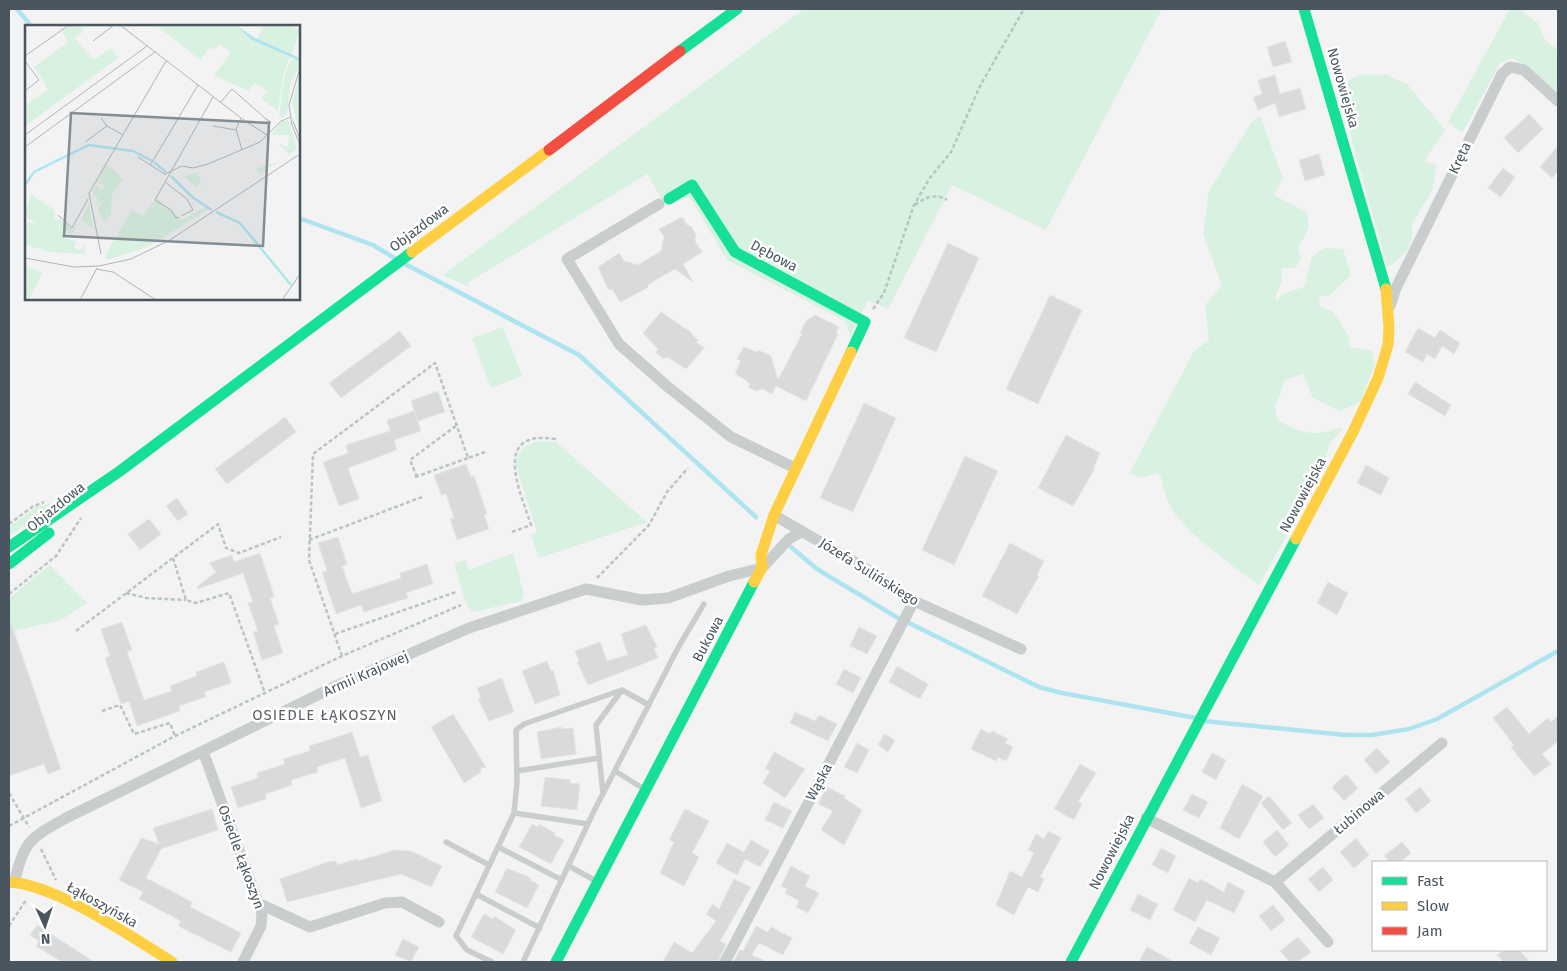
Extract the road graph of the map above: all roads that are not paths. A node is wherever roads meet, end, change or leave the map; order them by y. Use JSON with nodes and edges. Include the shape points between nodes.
{"nodes":[{"id":1,"x":737,"y":9,"type":"edge"},
{"id":2,"x":1304,"y":9,"type":"edge"},
{"id":3,"x":1558,"y":101,"type":"edge"},
{"id":4,"x":1390,"y":308,"type":"junction"},
{"id":5,"x":865,"y":322,"type":"joint"},
{"id":6,"x":795,"y":468,"type":"junction"},
{"id":7,"x":120,"y":471,"type":"junction"},
{"id":8,"x":774,"y":514,"type":"junction"},
{"id":9,"x":801,"y":532,"type":"junction"},
{"id":10,"x":9,"y":546,"type":"edge"},
{"id":11,"x":9,"y":564,"type":"edge"},
{"id":12,"x":762,"y":568,"type":"junction"},
{"id":13,"x":914,"y":601,"type":"junction"},
{"id":14,"x":704,"y":604,"type":"dead end"},
{"id":15,"x":1021,"y":649,"type":"dead end"},
{"id":16,"x":622,"y":690,"type":"junction"},
{"id":17,"x":649,"y":705,"type":"junction"},
{"id":18,"x":1442,"y":743,"type":"dead end"},
{"id":19,"x":203,"y":751,"type":"junction"},
{"id":20,"x":599,"y":758,"type":"junction"},
{"id":21,"x":517,"y":771,"type":"junction"},
{"id":22,"x":615,"y":771,"type":"junction"},
{"id":23,"x":646,"y":790,"type":"junction"},
{"id":24,"x":603,"y":794,"type":"junction"},
{"id":25,"x":514,"y":813,"type":"junction"},
{"id":26,"x":1146,"y":818,"type":"junction"},
{"id":27,"x":588,"y":824,"type":"junction"},
{"id":28,"x":446,"y":842,"type":"dead end"},
{"id":29,"x":498,"y":848,"type":"junction"},
{"id":30,"x":489,"y":865,"type":"junction"},
{"id":31,"x":569,"y":866,"type":"junction"},
{"id":32,"x":11,"y":879,"type":"edge"},
{"id":33,"x":562,"y":880,"type":"junction"},
{"id":34,"x":598,"y":882,"type":"junction"},
{"id":35,"x":1275,"y":882,"type":"junction"},
{"id":36,"x":476,"y":894,"type":"junction"},
{"id":37,"x":258,"y":903,"type":"junction"},
{"id":38,"x":439,"y":922,"type":"dead end"},
{"id":39,"x":540,"y":928,"type":"junction"},
{"id":40,"x":1328,"y":942,"type":"dead end"},
{"id":41,"x":172,"y":962,"type":"edge"},
{"id":42,"x":243,"y":962,"type":"edge"},
{"id":43,"x":492,"y":962,"type":"edge"},
{"id":44,"x":523,"y":962,"type":"edge"},
{"id":45,"x":556,"y":962,"type":"edge"},
{"id":46,"x":725,"y":962,"type":"edge"},
{"id":47,"x":1071,"y":962,"type":"edge"}],
"edges":[{"from":1,"to":7,"type":"street","name":"Objazdowa"},
{"from":2,"to":4,"type":"street","name":"Nowowiejska"},
{"from":3,"to":4,"type":"street","name":"Kręta","via":[[1524,70],[1510,67],[1502,74],[1396,288]]},
{"from":4,"to":26,"type":"street","name":"Nowowiejska","via":[[1388,351],[1382,373]]},
{"from":5,"to":6,"type":"street","name":"Bukowa"},
{"from":5,"to":6,"type":"street","name":"Dębowa","via":[[735,252],[692,185],[567,259],[619,344],[731,437]]},
{"from":6,"to":8,"type":"street","name":"Bukowa"},
{"from":7,"to":10,"type":"street","name":"Objazdowa"},
{"from":7,"to":11,"type":"street","name":"Objazdowa","via":[[80,509]]},
{"from":8,"to":9,"type":"street","name":"Józefa Sulińskiego"},
{"from":8,"to":12,"type":"street","name":"Bukowa","via":[[761,554]]},
{"from":9,"to":12,"type":"street","via":[[788,539]]},
{"from":9,"to":13,"type":"street","name":"Józefa Sulińskiego"},
{"from":12,"to":19,"type":"street","name":"Armii Krajowej","via":[[668,598],[642,600],[586,589],[470,628],[336,686]]},
{"from":12,"to":23,"type":"street","name":"Bukowa"},
{"from":13,"to":15,"type":"street","name":"Józefa Sulińskiego"},
{"from":13,"to":46,"type":"street","name":"Wąska"},
{"from":14,"to":17,"type":"lane"},
{"from":16,"to":17,"type":"lane"},
{"from":16,"to":20,"type":"lane","via":[[596,726]]},
{"from":16,"to":21,"type":"lane","via":[[524,724],[516,730]]},
{"from":17,"to":22,"type":"lane"},
{"from":18,"to":35,"type":"street","name":"Łubinowa"},
{"from":19,"to":32,"type":"street","name":"Armii Krajowej","via":[[34,836]]},
{"from":19,"to":37,"type":"street","name":"Osiedle Łąkoszyn"},
{"from":20,"to":21,"type":"lane"},
{"from":20,"to":24,"type":"lane"},
{"from":21,"to":25,"type":"lane"},
{"from":22,"to":23,"type":"lane"},
{"from":22,"to":24,"type":"lane"},
{"from":23,"to":34,"type":"street","name":"Bukowa"},
{"from":24,"to":27,"type":"lane"},
{"from":25,"to":27,"type":"lane"},
{"from":25,"to":29,"type":"lane"},
{"from":26,"to":35,"type":"street"},
{"from":26,"to":47,"type":"street","name":"Nowowiejska"},
{"from":27,"to":31,"type":"lane"},
{"from":28,"to":30,"type":"lane"},
{"from":29,"to":30,"type":"lane"},
{"from":29,"to":33,"type":"lane"},
{"from":30,"to":36,"type":"lane"},
{"from":31,"to":33,"type":"lane"},
{"from":31,"to":34,"type":"lane"},
{"from":32,"to":41,"type":"street","name":"Łąkoszyńska","via":[[39,888]]},
{"from":33,"to":39,"type":"lane"},
{"from":34,"to":45,"type":"street","name":"Bukowa"},
{"from":35,"to":40,"type":"street"},
{"from":36,"to":39,"type":"lane"},
{"from":36,"to":43,"type":"lane","via":[[456,936],[467,950]]},
{"from":37,"to":38,"type":"street","via":[[310,927],[385,903],[402,902]]},
{"from":37,"to":42,"type":"street","name":"Osiedle Łąkoszyn","via":[[262,914],[261,926]]},
{"from":39,"to":44,"type":"lane"}]}
